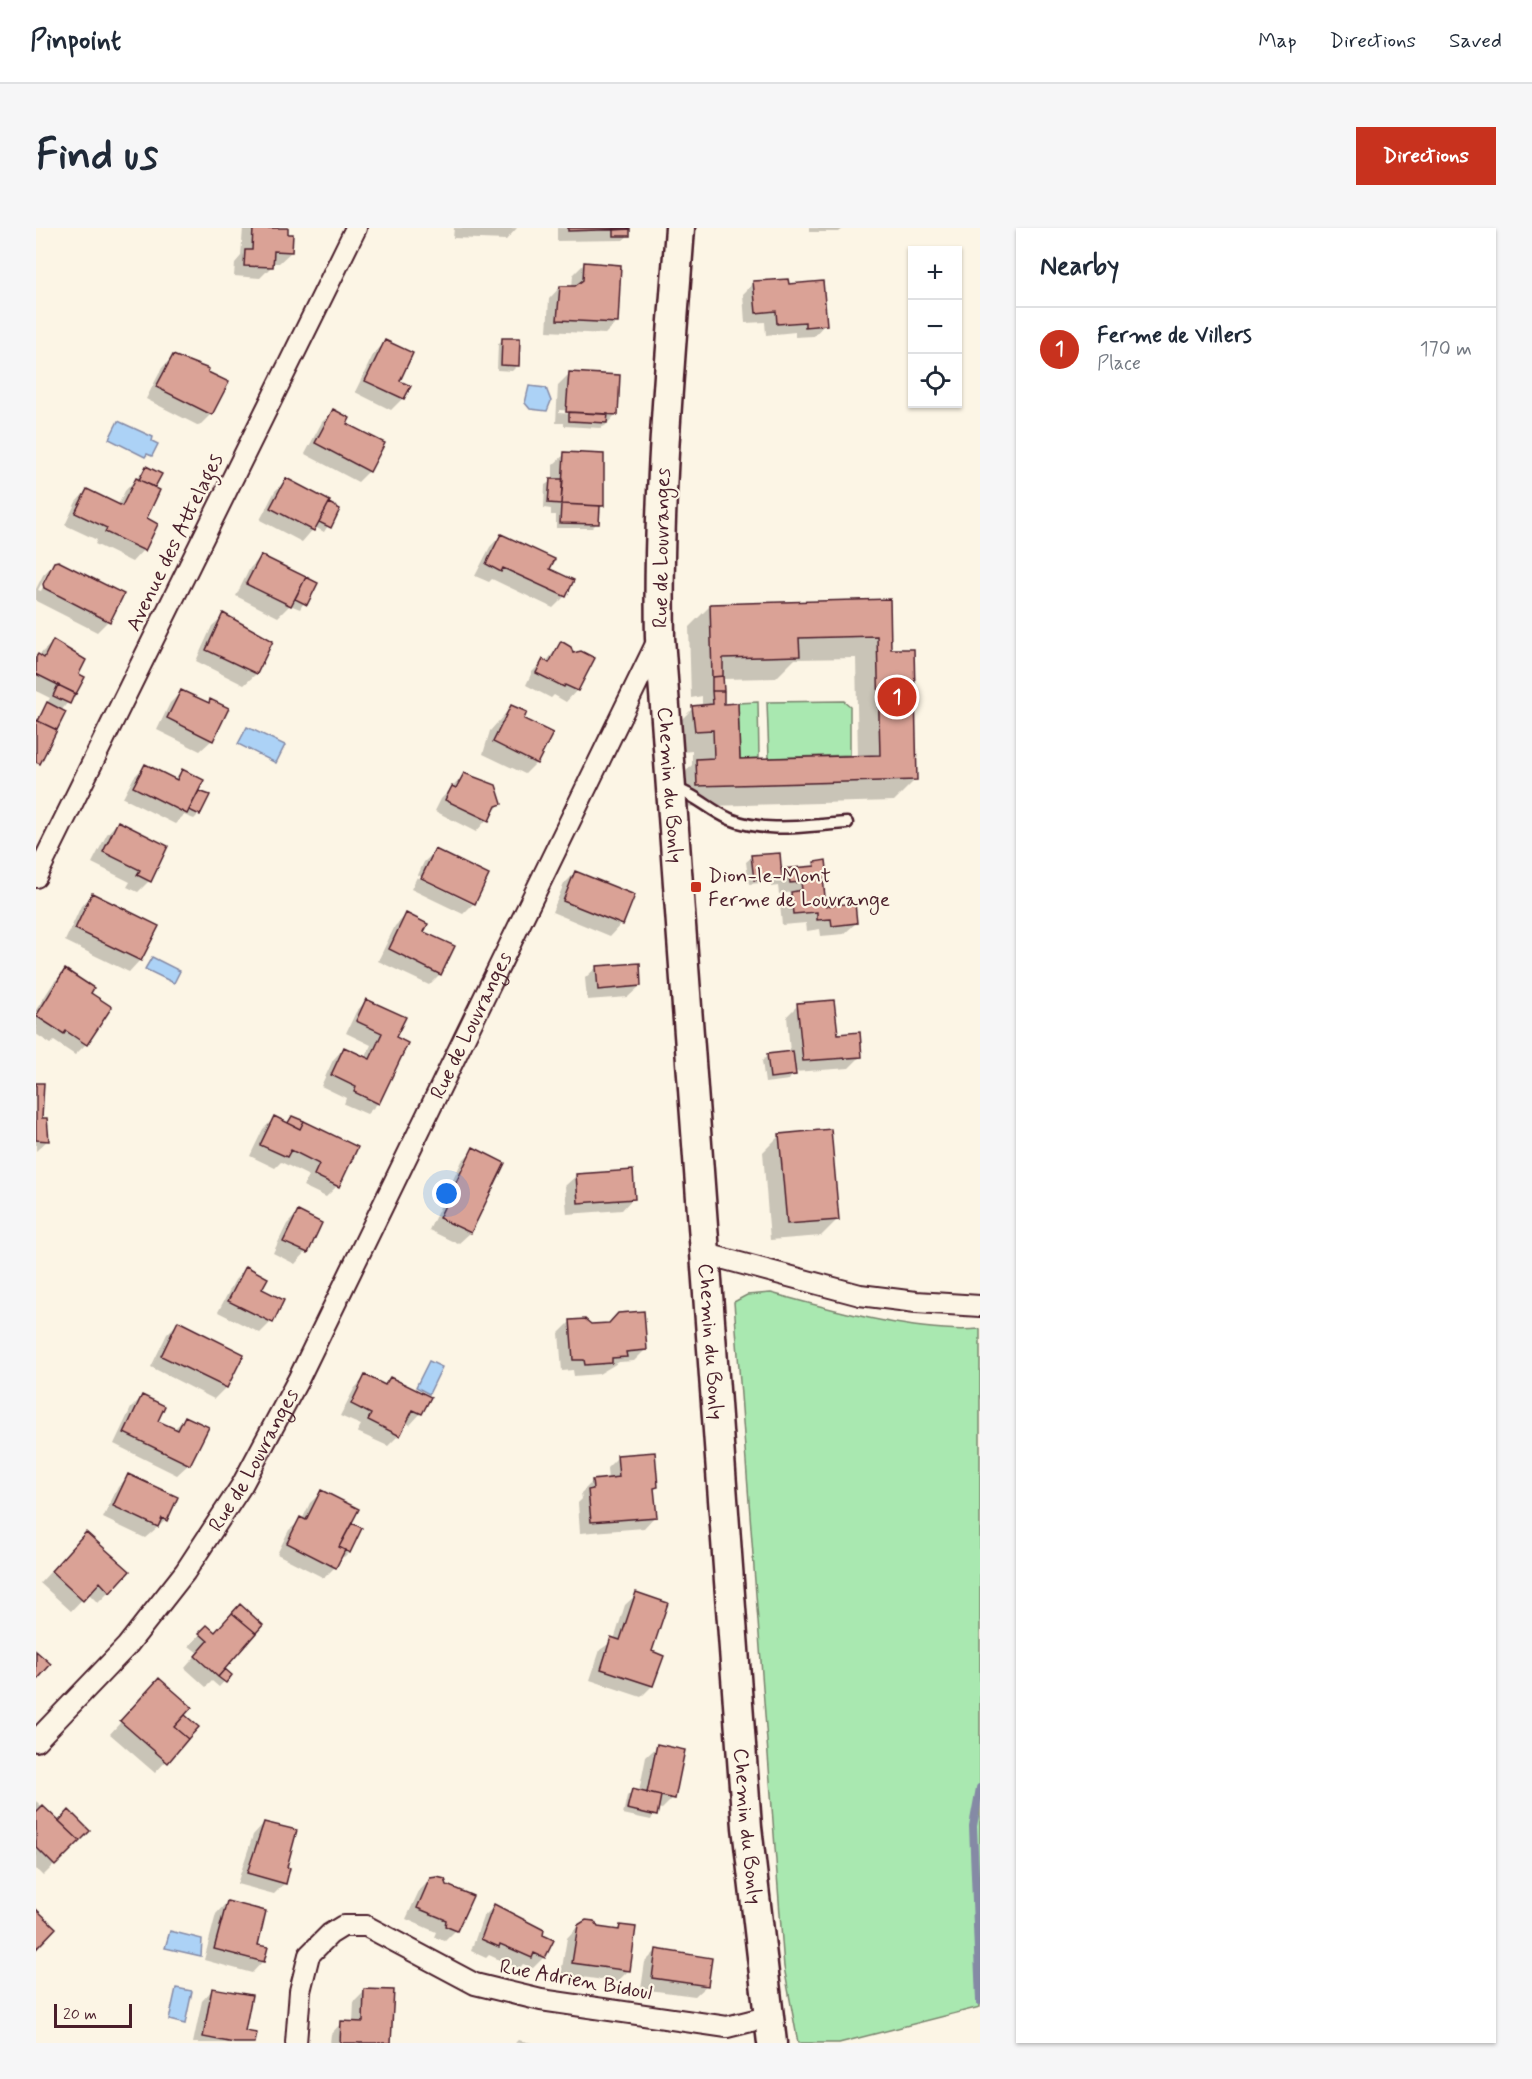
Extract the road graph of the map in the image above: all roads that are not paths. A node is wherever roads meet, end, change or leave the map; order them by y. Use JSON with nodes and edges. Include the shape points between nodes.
{"nodes":[{"id":1,"x":356,"y":228,"type":"edge"},
{"id":2,"x":680,"y":228,"type":"edge"},
{"id":3,"x":660,"y":638,"type":"junction"},
{"id":4,"x":670,"y":787,"type":"junction"},
{"id":5,"x":847,"y":823,"type":"dead end"},
{"id":6,"x":36,"y":877,"type":"edge"},
{"id":7,"x":706,"y":1254,"type":"junction"},
{"id":8,"x":980,"y":1306,"type":"edge"},
{"id":9,"x":36,"y":1741,"type":"edge"},
{"id":10,"x":770,"y":2030,"type":"edge"},
{"id":11,"x":296,"y":2043,"type":"edge"}],
"edges":[{"from":1,"to":6,"type":"street","name":"Avenue des Attelages"},
{"from":2,"to":3,"type":"street","name":"Rue de Louvranges","via":[[665,410],[658,577]]},
{"from":3,"to":4,"type":"street","name":"Chemin du Bonly"},
{"from":3,"to":9,"type":"street","name":"Rue de Louvranges","via":[[303,1369],[242,1485],[185,1572],[127,1646]]},
{"from":4,"to":5,"type":"lane","via":[[692,794],[730,819],[765,827]]},
{"from":4,"to":7,"type":"street","name":"Chemin du Bonly"},
{"from":7,"to":8,"type":"street","via":[[860,1294]]},
{"from":7,"to":10,"type":"street","name":"Chemin du Bonly","via":[[747,1827]]},
{"from":10,"to":11,"type":"street","name":"Rue Adrien Bidoul","via":[[541,2000],[474,1984],[366,1926],[343,1926],[309,1955],[300,1991]]}]}
